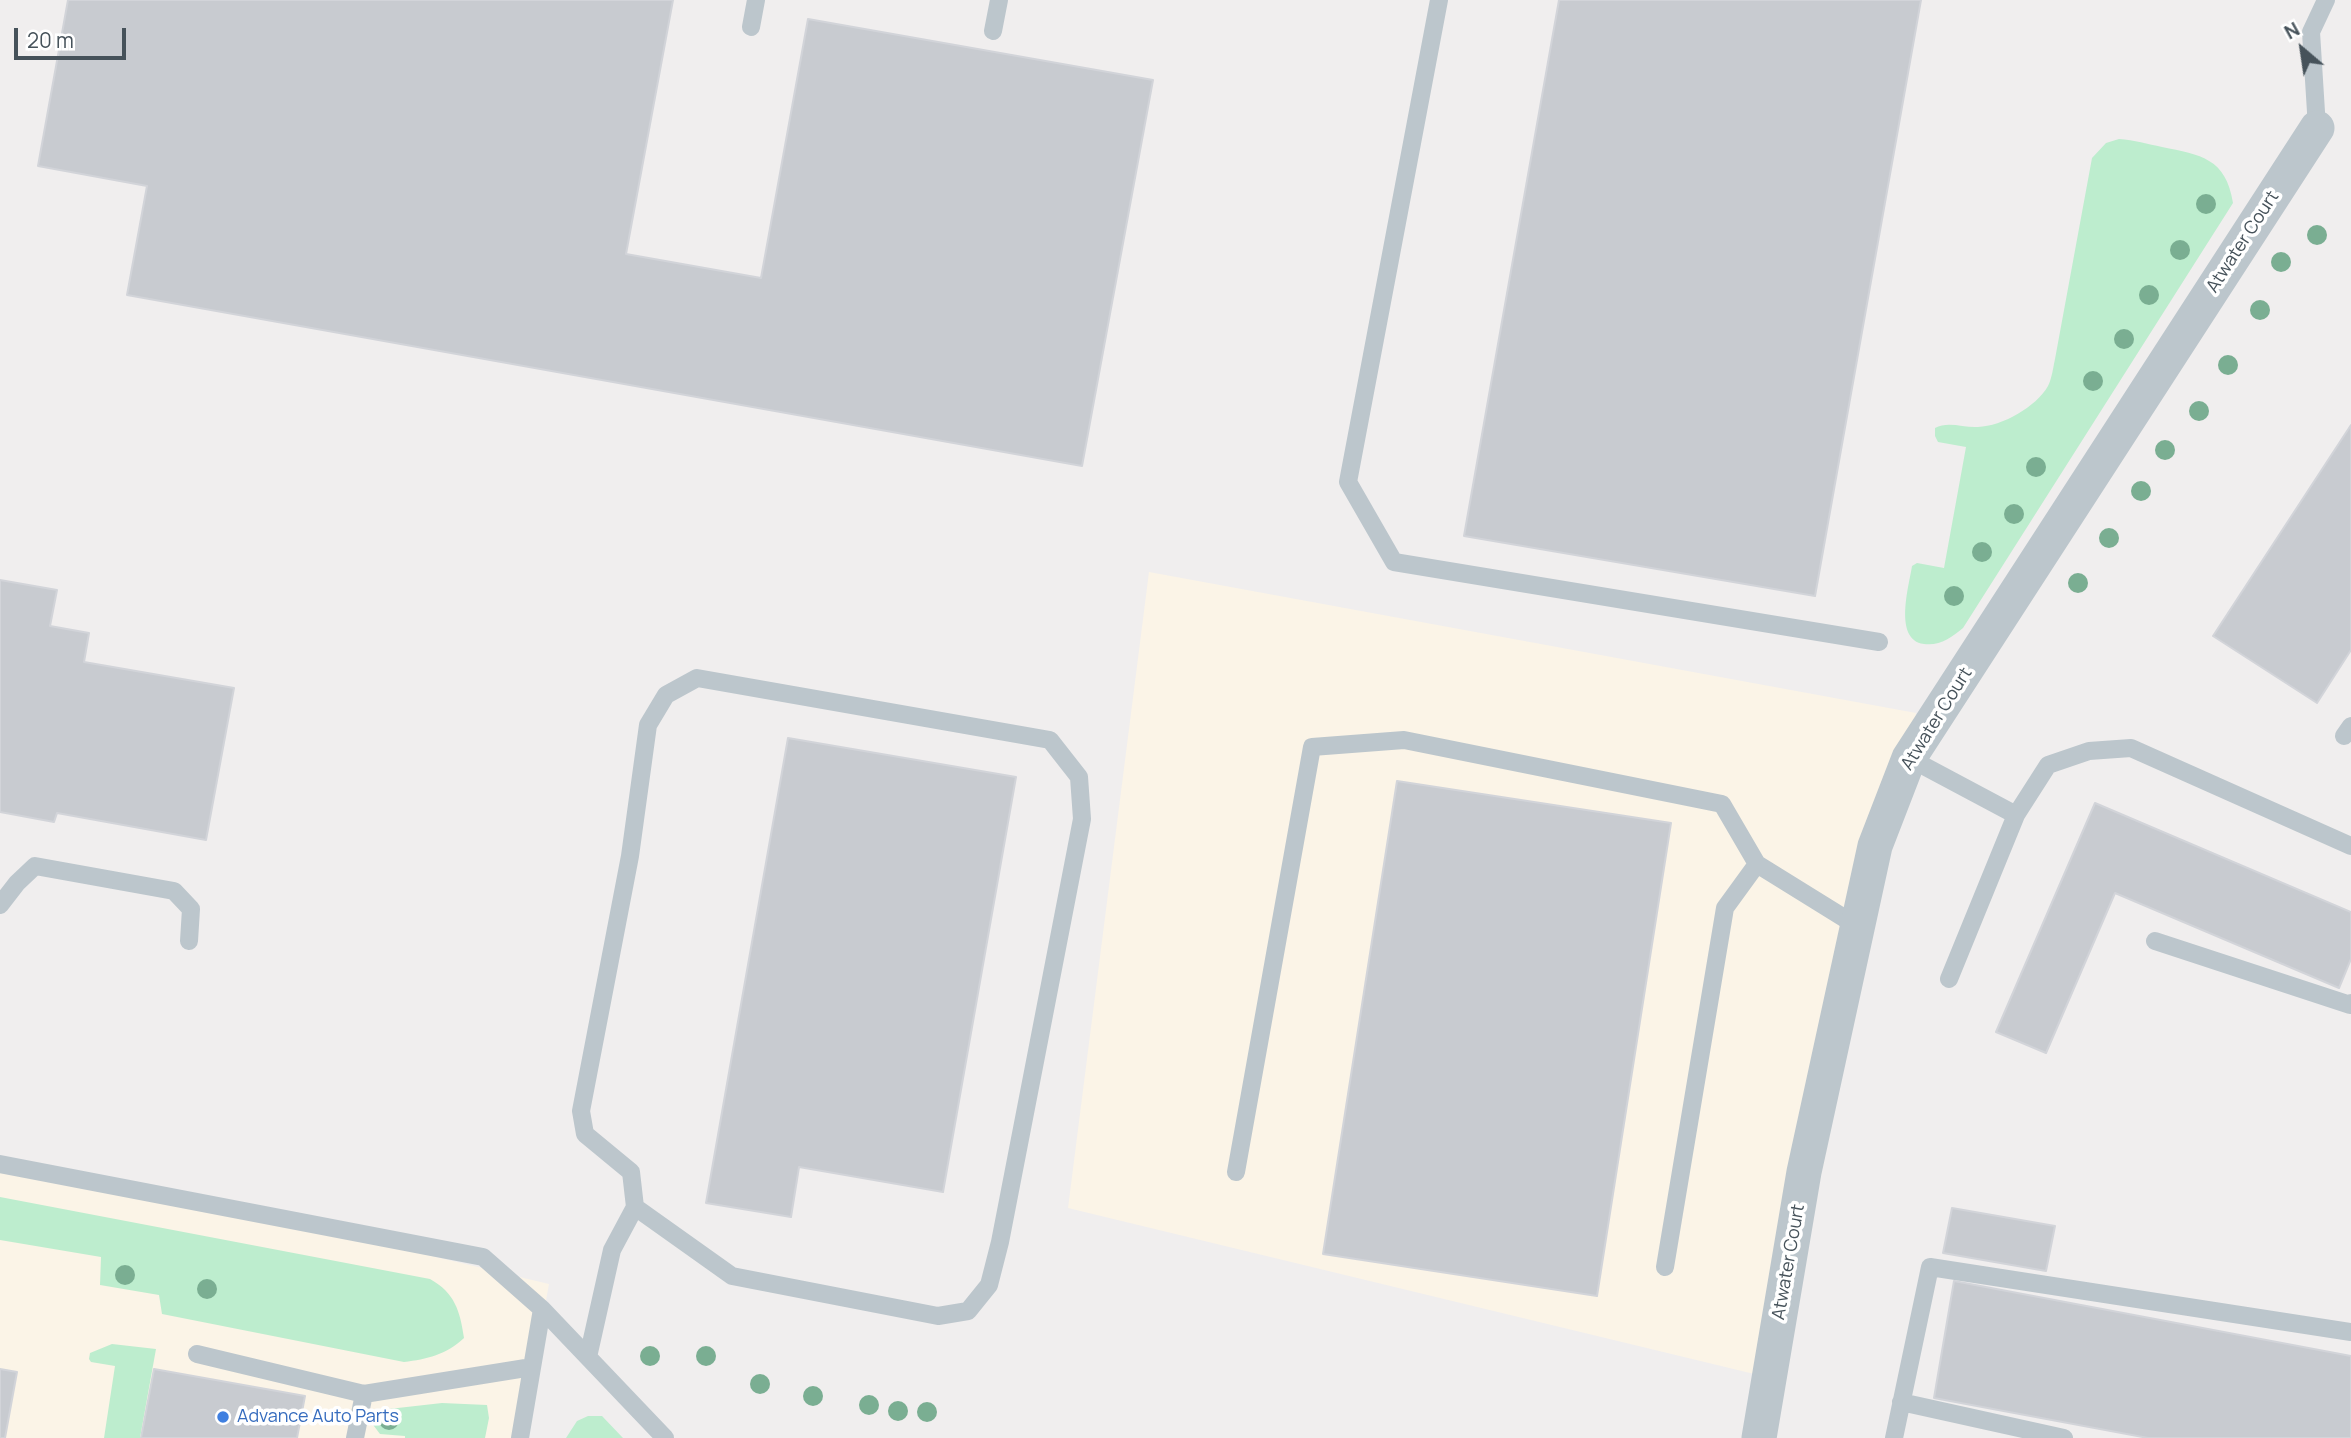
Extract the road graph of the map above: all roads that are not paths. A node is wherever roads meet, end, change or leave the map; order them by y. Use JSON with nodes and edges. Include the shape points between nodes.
{"nodes":[{"id":1,"x":756,"y":0,"type":"edge"},
{"id":2,"x":999,"y":0,"type":"edge"},
{"id":3,"x":1439,"y":0,"type":"edge"},
{"id":4,"x":2326,"y":0,"type":"edge"},
{"id":5,"x":751,"y":27,"type":"dead end"},
{"id":6,"x":993,"y":31,"type":"dead end"},
{"id":7,"x":2317,"y":128,"type":"joint"},
{"id":8,"x":1879,"y":642,"type":"dead end"},
{"id":9,"x":1909,"y":758,"type":"junction"},
{"id":10,"x":2016,"y":815,"type":"junction"},
{"id":11,"x":2351,"y":846,"type":"edge"},
{"id":12,"x":1756,"y":864,"type":"junction"},
{"id":13,"x":0,"y":905,"type":"edge"},
{"id":14,"x":1857,"y":926,"type":"junction"},
{"id":15,"x":189,"y":941,"type":"dead end"},
{"id":16,"x":2155,"y":941,"type":"dead end"},
{"id":17,"x":1949,"y":979,"type":"dead end"},
{"id":18,"x":2351,"y":1003,"type":"edge"},
{"id":19,"x":0,"y":1164,"type":"edge"},
{"id":20,"x":1236,"y":1172,"type":"dead end"},
{"id":21,"x":635,"y":1207,"type":"junction"},
{"id":22,"x":1665,"y":1267,"type":"dead end"},
{"id":23,"x":542,"y":1309,"type":"junction"},
{"id":24,"x":2351,"y":1332,"type":"edge"},
{"id":25,"x":197,"y":1354,"type":"dead end"},
{"id":26,"x":588,"y":1357,"type":"junction"},
{"id":27,"x":532,"y":1367,"type":"junction"},
{"id":28,"x":364,"y":1394,"type":"junction"},
{"id":29,"x":1901,"y":1402,"type":"junction"},
{"id":30,"x":355,"y":1438,"type":"edge"},
{"id":31,"x":520,"y":1438,"type":"edge"},
{"id":32,"x":665,"y":1438,"type":"edge"},
{"id":33,"x":1759,"y":1438,"type":"edge"},
{"id":34,"x":1894,"y":1438,"type":"edge"},
{"id":35,"x":2064,"y":1438,"type":"edge"}],
"edges":[{"from":1,"to":5,"type":"lane"},
{"from":2,"to":6,"type":"lane"},
{"from":3,"to":8,"type":"lane","via":[[1348,482],[1394,562]]},
{"from":4,"to":7,"type":"lane","via":[[2311,32]]},
{"from":7,"to":9,"type":"street","name":"Atwater Court"},
{"from":9,"to":10,"type":"lane"},
{"from":9,"to":14,"type":"street","name":"Atwater Court","via":[[1875,846]]},
{"from":10,"to":11,"type":"lane","via":[[2048,765],[2089,751],[2131,748]]},
{"from":10,"to":17,"type":"lane"},
{"from":12,"to":14,"type":"lane"},
{"from":12,"to":20,"type":"lane","via":[[1722,803],[1404,740],[1312,747]]},
{"from":12,"to":22,"type":"lane","via":[[1725,908]]},
{"from":13,"to":15,"type":"lane","via":[[35,866],[174,891],[191,909]]},
{"from":14,"to":33,"type":"street","name":"Atwater Court","via":[[1804,1172]]},
{"from":16,"to":18,"type":"lane"},
{"from":19,"to":23,"type":"lane","via":[[483,1257]]},
{"from":21,"to":21,"type":"lane","via":[[631,1172],[585,1134],[581,1111],[630,856],[648,725],[666,695],[697,678],[1050,740],[1079,778],[1082,819],[1000,1242],[989,1284],[968,1311],[939,1316],[732,1276]]},
{"from":21,"to":26,"type":"lane","via":[[612,1250]]},
{"from":23,"to":26,"type":"lane"},
{"from":23,"to":27,"type":"lane"},
{"from":24,"to":29,"type":"lane","via":[[1930,1267]]},
{"from":25,"to":28,"type":"lane"},
{"from":26,"to":32,"type":"lane"},
{"from":27,"to":28,"type":"lane"},
{"from":27,"to":31,"type":"lane"},
{"from":28,"to":30,"type":"lane"},
{"from":29,"to":34,"type":"lane"},
{"from":29,"to":35,"type":"lane"}]}
